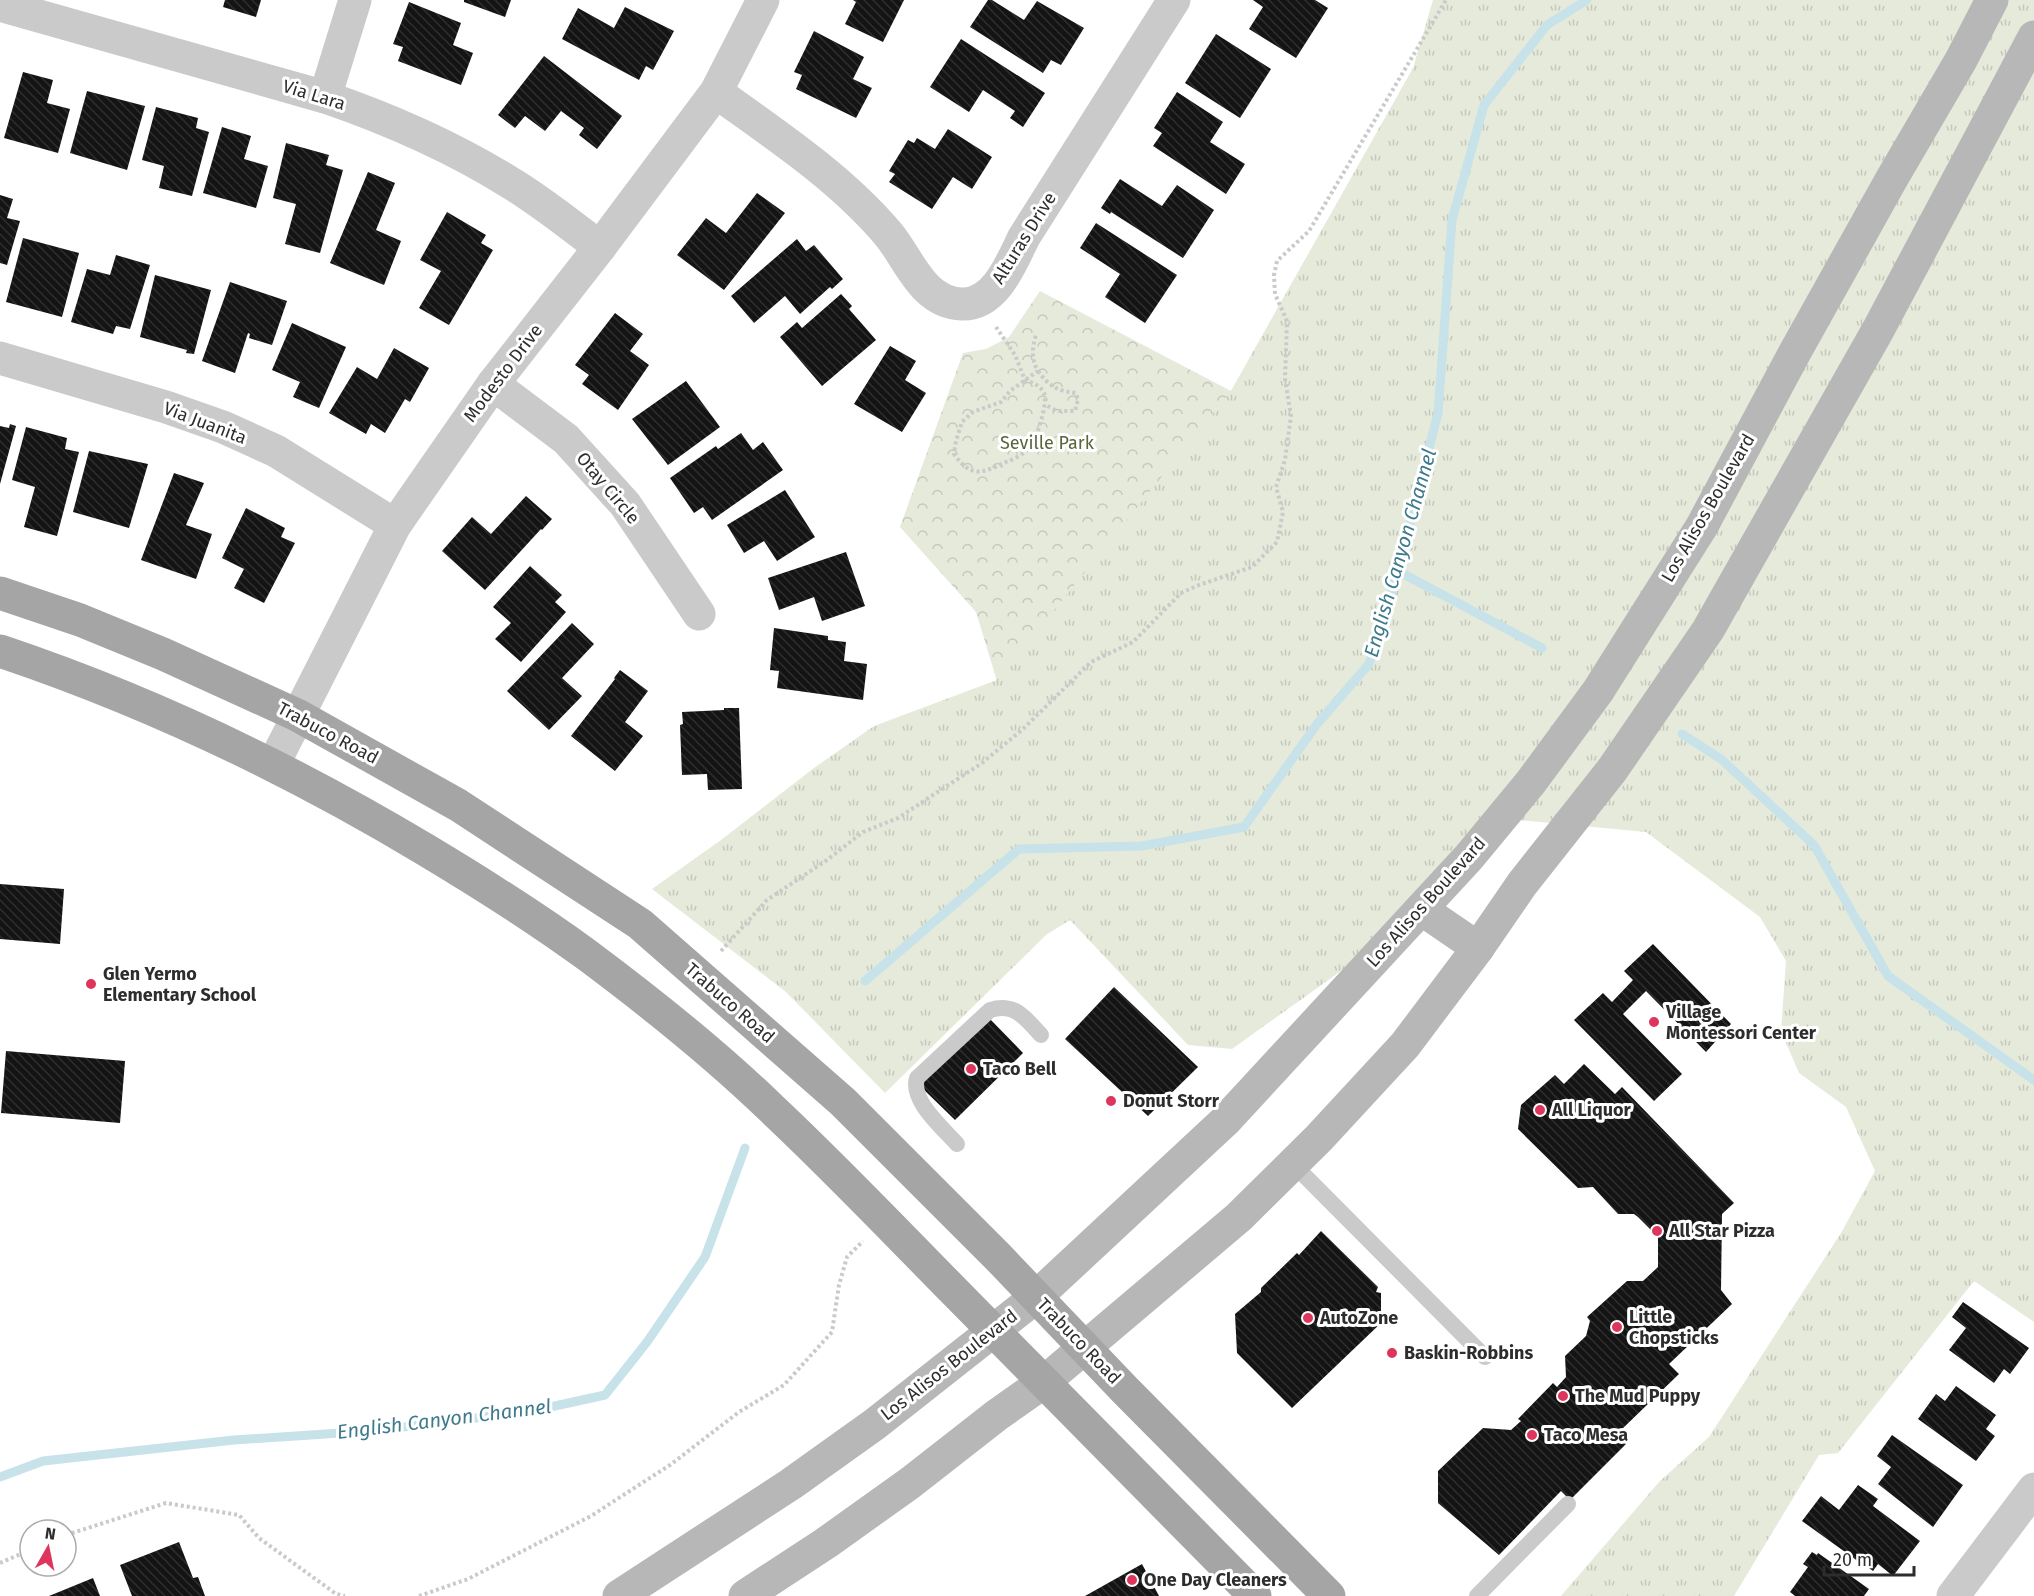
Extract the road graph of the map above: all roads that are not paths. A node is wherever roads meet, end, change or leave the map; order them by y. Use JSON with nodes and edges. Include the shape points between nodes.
{"nodes":[{"id":1,"x":355,"y":0,"type":"edge"},
{"id":2,"x":764,"y":0,"type":"edge"},
{"id":3,"x":1174,"y":0,"type":"edge"},
{"id":4,"x":1992,"y":0,"type":"edge"},
{"id":5,"x":0,"y":5,"type":"edge"},
{"id":6,"x":2034,"y":37,"type":"edge"},
{"id":7,"x":716,"y":92,"type":"junction"},
{"id":8,"x":325,"y":97,"type":"junction"},
{"id":9,"x":600,"y":247,"type":"junction"},
{"id":10,"x":0,"y":358,"type":"edge"},
{"id":11,"x":493,"y":384,"type":"junction"},
{"id":12,"x":395,"y":525,"type":"junction"},
{"id":13,"x":0,"y":593,"type":"edge"},
{"id":14,"x":699,"y":614,"type":"dead end"},
{"id":15,"x":0,"y":651,"type":"edge"},
{"id":16,"x":297,"y":715,"type":"junction"},
{"id":17,"x":273,"y":765,"type":"junction"},
{"id":18,"x":1421,"y":909,"type":"junction"},
{"id":19,"x":1478,"y":948,"type":"junction"},
{"id":20,"x":1041,"y":1035,"type":"dead end"},
{"id":21,"x":957,"y":1144,"type":"dead end"},
{"id":22,"x":1293,"y":1164,"type":"junction"},
{"id":23,"x":1036,"y":1296,"type":"junction"},
{"id":24,"x":993,"y":1330,"type":"junction"},
{"id":25,"x":1084,"y":1346,"type":"junction"},
{"id":26,"x":1485,"y":1357,"type":"dead end"},
{"id":27,"x":1044,"y":1382,"type":"junction"},
{"id":28,"x":2034,"y":1489,"type":"edge"},
{"id":29,"x":1569,"y":1504,"type":"dead end"},
{"id":30,"x":619,"y":1596,"type":"edge"},
{"id":31,"x":745,"y":1596,"type":"edge"},
{"id":32,"x":1255,"y":1596,"type":"edge"},
{"id":33,"x":1329,"y":1596,"type":"edge"},
{"id":34,"x":1477,"y":1596,"type":"edge"},
{"id":35,"x":1953,"y":1596,"type":"edge"}],
"edges":[{"from":1,"to":8,"type":"street"},
{"from":2,"to":7,"type":"street","name":"Modesto Drive"},
{"from":3,"to":7,"type":"street","name":"Alturas Drive","via":[[1024,237],[1005,275],[986,297],[964,304],[930,293],[889,236],[854,199],[797,150]]},
{"from":4,"to":18,"type":"main road","name":"Los Alisos Boulevard","via":[[1702,526],[1598,691],[1531,782]]},
{"from":5,"to":8,"type":"street","name":"Via Lara"},
{"from":6,"to":19,"type":"main road","via":[[1878,330],[1708,630],[1612,770],[1522,884]]},
{"from":7,"to":9,"type":"street","name":"Modesto Drive"},
{"from":8,"to":9,"type":"street","name":"Via Lara","via":[[421,134],[500,177]]},
{"from":9,"to":11,"type":"street","name":"Modesto Drive"},
{"from":10,"to":12,"type":"street","name":"Via Juanita","via":[[223,427],[276,451]]},
{"from":11,"to":12,"type":"street","name":"Modesto Drive"},
{"from":11,"to":14,"type":"street","name":"Otay Circle","via":[[566,439],[625,504]]},
{"from":12,"to":16,"type":"street","name":"Modesto Drive"},
{"from":13,"to":16,"type":"main road","name":"Trabuco Road","via":[[163,654]]},
{"from":15,"to":17,"type":"main road","via":[[140,703]]},
{"from":16,"to":17,"type":"street","name":"Modesto Drive"},
{"from":16,"to":23,"type":"main road","name":"Trabuco Road","via":[[458,805],[640,924],[843,1102]]},
{"from":17,"to":24,"type":"main road","via":[[485,885],[586,954],[769,1106]]},
{"from":18,"to":19,"type":"main road"},
{"from":18,"to":23,"type":"main road","name":"Los Alisos Boulevard","via":[[1226,1122]]},
{"from":19,"to":22,"type":"main road","via":[[1405,1046]]},
{"from":20,"to":21,"type":"lane","via":[[1015,1010],[990,1010],[917,1078],[916,1092],[922,1104]]},
{"from":22,"to":25,"type":"main road","via":[[1239,1216]]},
{"from":22,"to":26,"type":"lane"},
{"from":23,"to":24,"type":"main road","name":"Los Alisos Boulevard"},
{"from":23,"to":25,"type":"main road","name":"Trabuco Road"},
{"from":24,"to":27,"type":"main road"},
{"from":24,"to":30,"type":"main road","name":"Los Alisos Boulevard","via":[[801,1478]]},
{"from":25,"to":27,"type":"main road"},
{"from":25,"to":33,"type":"main road","name":"Trabuco Road"},
{"from":27,"to":31,"type":"main road","via":[[910,1483]]},
{"from":27,"to":32,"type":"main road"},
{"from":28,"to":35,"type":"street"},
{"from":29,"to":34,"type":"lane"}]}
